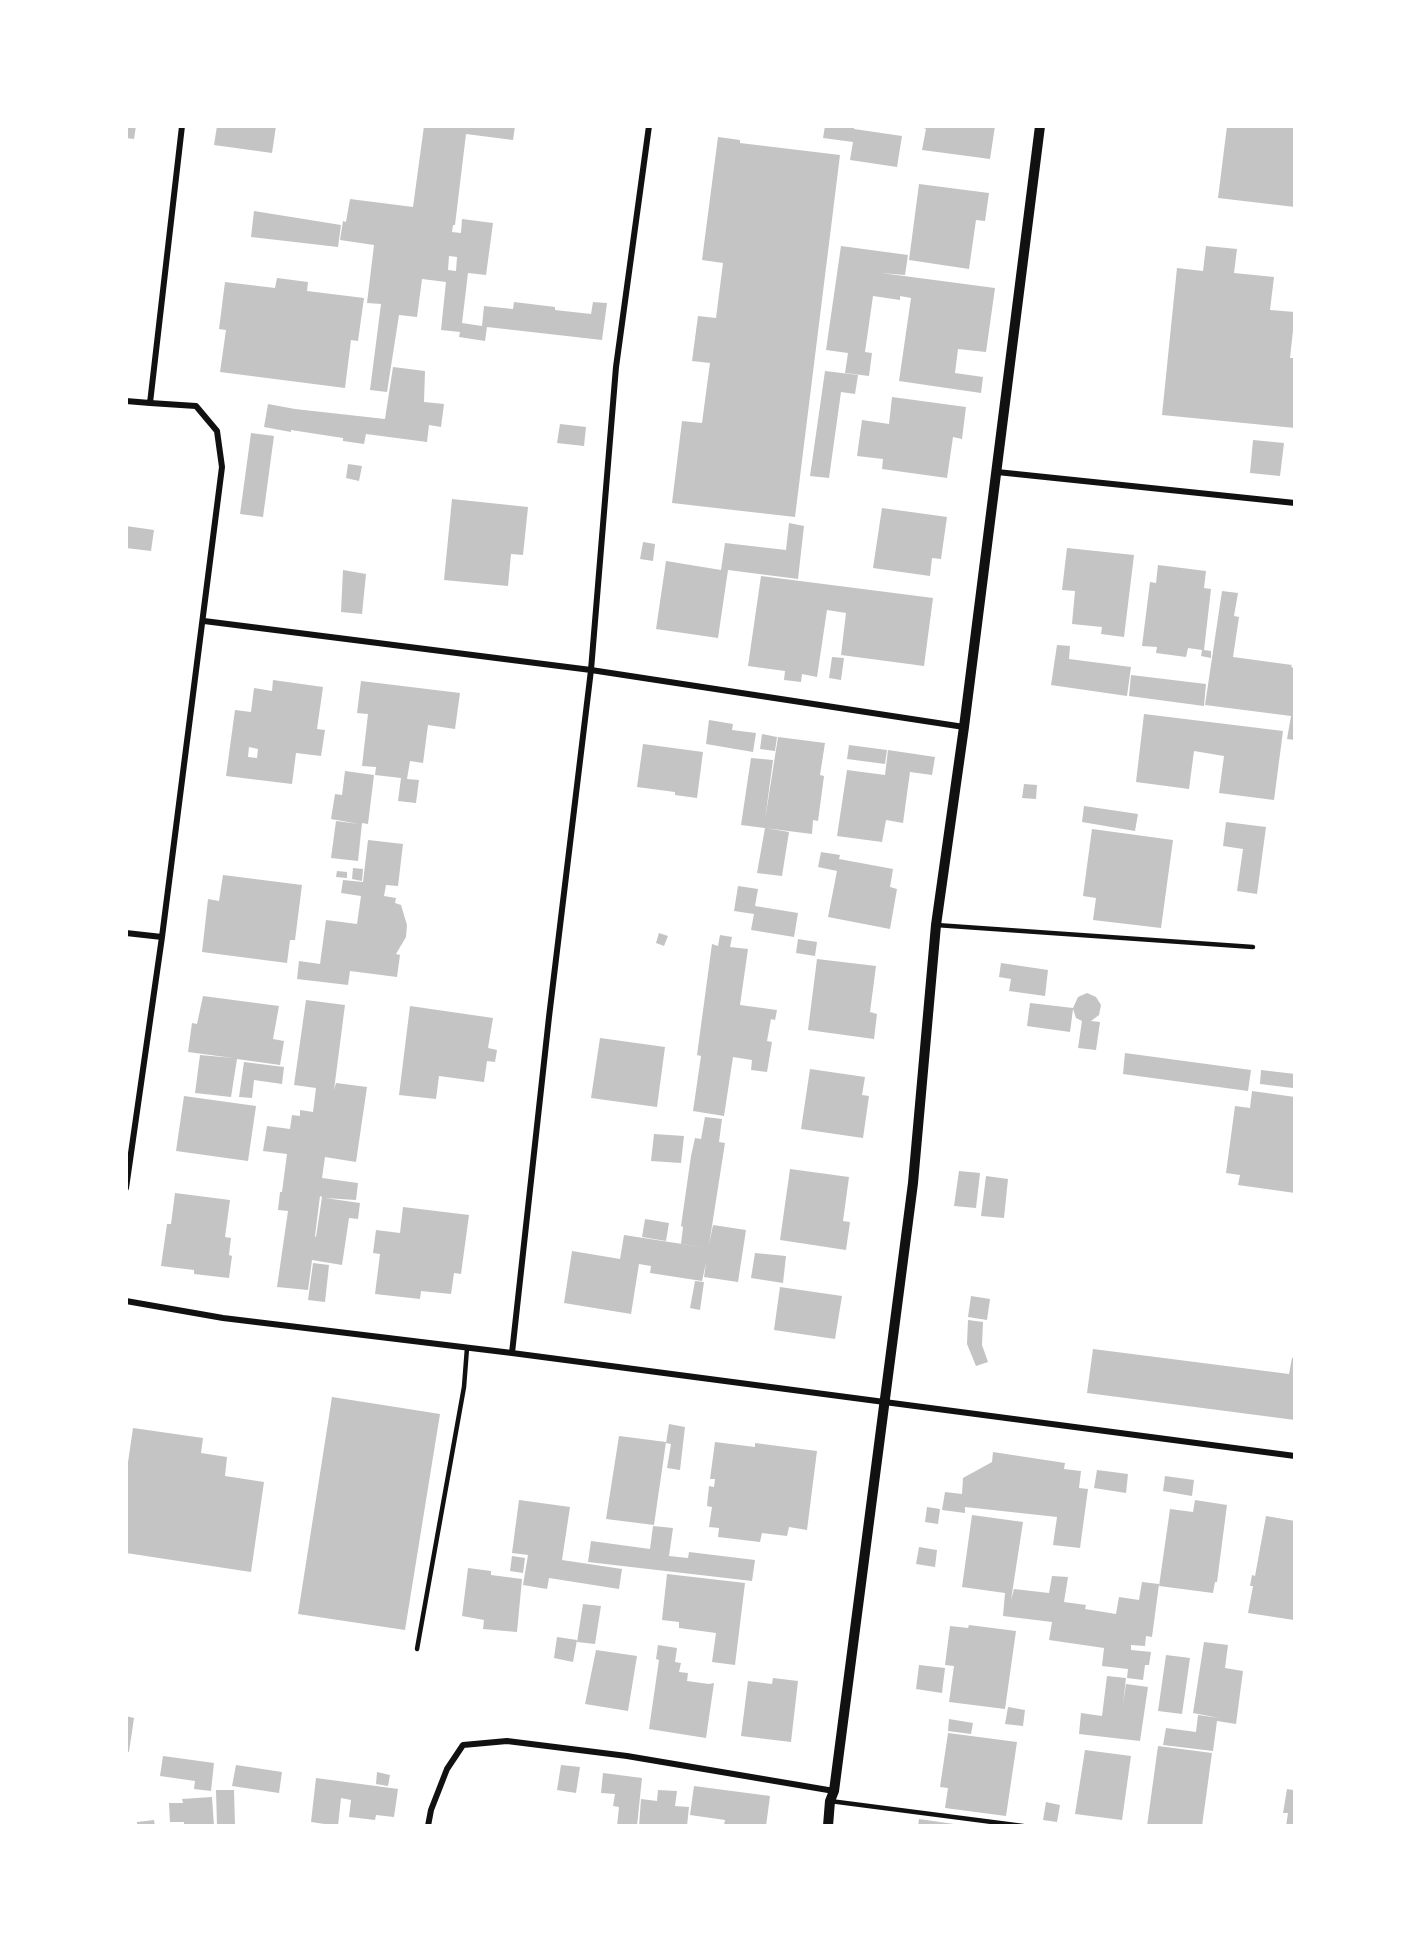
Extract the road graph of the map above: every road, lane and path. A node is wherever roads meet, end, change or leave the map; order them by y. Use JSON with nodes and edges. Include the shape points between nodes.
{"nodes":[{"id":1,"x":182,"y":126,"type":"edge"},
{"id":2,"x":649,"y":126,"type":"edge"},
{"id":3,"x":1040,"y":126,"type":"edge"},
{"id":4,"x":126,"y":401,"type":"edge"},
{"id":5,"x":150,"y":403,"type":"junction"},
{"id":6,"x":997,"y":472,"type":"junction"},
{"id":7,"x":1295,"y":503,"type":"edge"},
{"id":8,"x":204,"y":621,"type":"junction"},
{"id":9,"x":591,"y":670,"type":"junction"},
{"id":10,"x":964,"y":727,"type":"junction"},
{"id":11,"x":936,"y":925,"type":"junction"},
{"id":12,"x":126,"y":933,"type":"edge"},
{"id":13,"x":162,"y":937,"type":"junction"},
{"id":14,"x":1253,"y":946,"type":"dead end"},
{"id":15,"x":126,"y":1188,"type":"edge"},
{"id":16,"x":126,"y":1301,"type":"edge"},
{"id":17,"x":467,"y":1348,"type":"junction"},
{"id":18,"x":512,"y":1353,"type":"junction"},
{"id":19,"x":885,"y":1401,"type":"junction"},
{"id":20,"x":1295,"y":1456,"type":"edge"},
{"id":21,"x":417,"y":1649,"type":"dead end"},
{"id":22,"x":832,"y":1796,"type":"junction"},
{"id":23,"x":428,"y":1826,"type":"edge"},
{"id":24,"x":828,"y":1826,"type":"edge"},
{"id":25,"x":1023,"y":1826,"type":"edge"}],
"edges":[{"from":1,"to":5,"type":"street"},
{"from":2,"to":9,"type":"street","via":[[616,367]]},
{"from":3,"to":6,"type":"street"},
{"from":4,"to":5,"type":"street"},
{"from":5,"to":8,"type":"street","via":[[196,406],[217,431],[222,467]]},
{"from":6,"to":7,"type":"street"},
{"from":6,"to":10,"type":"street"},
{"from":8,"to":9,"type":"street"},
{"from":8,"to":13,"type":"street"},
{"from":9,"to":10,"type":"street"},
{"from":9,"to":18,"type":"street"},
{"from":10,"to":11,"type":"street"},
{"from":11,"to":14,"type":"lane"},
{"from":11,"to":19,"type":"street","via":[[913,1183]]},
{"from":12,"to":13,"type":"street"},
{"from":13,"to":15,"type":"street"},
{"from":16,"to":17,"type":"street","via":[[223,1318]]},
{"from":17,"to":18,"type":"street"},
{"from":17,"to":21,"type":"lane","via":[[464,1387]]},
{"from":18,"to":19,"type":"street"},
{"from":19,"to":20,"type":"street"},
{"from":19,"to":22,"type":"street"},
{"from":22,"to":23,"type":"street","via":[[627,1755],[507,1741],[463,1744],[447,1769]]},
{"from":22,"to":24,"type":"street"},
{"from":22,"to":25,"type":"lane"}]}
